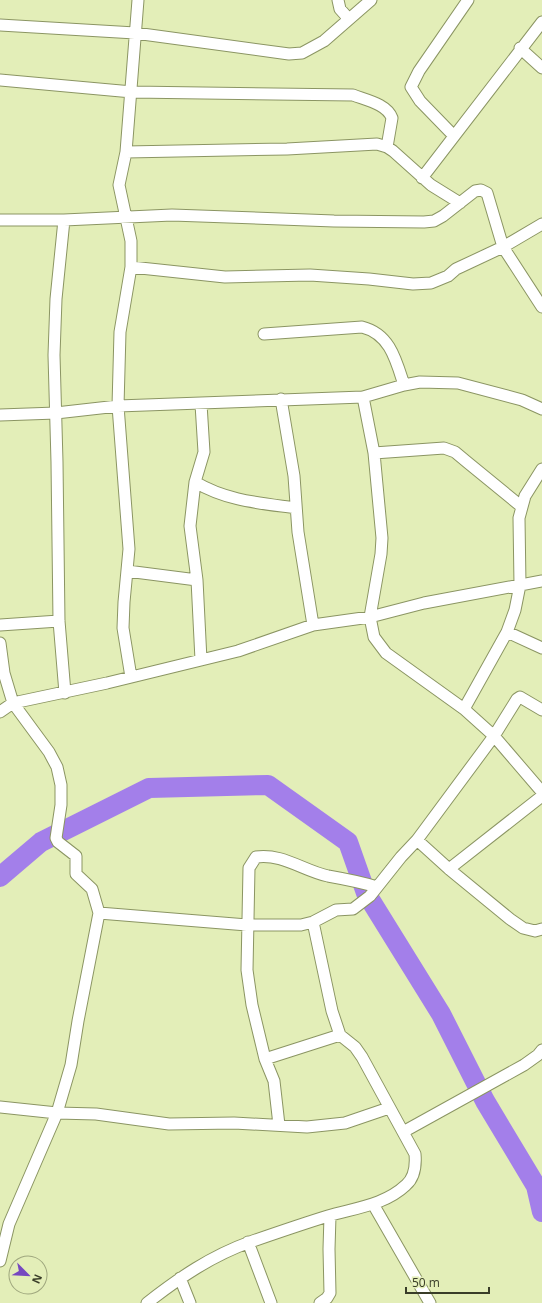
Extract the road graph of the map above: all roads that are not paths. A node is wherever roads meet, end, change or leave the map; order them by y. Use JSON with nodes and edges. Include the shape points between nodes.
{"nodes":[{"id":1,"x":138,"y":0,"type":"edge"},
{"id":2,"x":338,"y":0,"type":"edge"},
{"id":3,"x":371,"y":0,"type":"edge"},
{"id":4,"x":468,"y":0,"type":"edge"},
{"id":5,"x":348,"y":18,"type":"junction"},
{"id":6,"x":542,"y":22,"type":"edge"},
{"id":7,"x":0,"y":25,"type":"edge"},
{"id":8,"x":135,"y":33,"type":"junction"},
{"id":9,"x":520,"y":48,"type":"junction"},
{"id":10,"x":542,"y":68,"type":"edge"},
{"id":11,"x":0,"y":80,"type":"edge"},
{"id":12,"x":132,"y":92,"type":"junction"},
{"id":13,"x":454,"y":136,"type":"junction"},
{"id":14,"x":386,"y":147,"type":"junction"},
{"id":15,"x":126,"y":152,"type":"junction"},
{"id":16,"x":422,"y":178,"type":"junction"},
{"id":17,"x":460,"y":203,"type":"junction"},
{"id":18,"x":128,"y":216,"type":"junction"},
{"id":19,"x":0,"y":220,"type":"edge"},
{"id":20,"x":64,"y":220,"type":"junction"},
{"id":21,"x":542,"y":224,"type":"edge"},
{"id":22,"x":503,"y":247,"type":"junction"},
{"id":23,"x":131,"y":267,"type":"junction"},
{"id":24,"x":542,"y":307,"type":"edge"},
{"id":25,"x":264,"y":334,"type":"dead end"},
{"id":26,"x":404,"y":385,"type":"junction"},
{"id":27,"x":363,"y":397,"type":"junction"},
{"id":28,"x":281,"y":399,"type":"junction"},
{"id":29,"x":202,"y":404,"type":"junction"},
{"id":30,"x":118,"y":406,"type":"junction"},
{"id":31,"x":542,"y":409,"type":"edge"},
{"id":32,"x":56,"y":413,"type":"junction"},
{"id":33,"x":0,"y":415,"type":"edge"},
{"id":34,"x":374,"y":453,"type":"junction"},
{"id":35,"x":542,"y":469,"type":"edge"},
{"id":36,"x":195,"y":482,"type":"junction"},
{"id":37,"x":522,"y":507,"type":"junction"},
{"id":38,"x":296,"y":508,"type":"junction"},
{"id":39,"x":127,"y":571,"type":"junction"},
{"id":40,"x":197,"y":580,"type":"junction"},
{"id":41,"x":542,"y":581,"type":"edge"},
{"id":42,"x":520,"y":585,"type":"junction"},
{"id":43,"x":370,"y":617,"type":"junction"},
{"id":44,"x":59,"y":622,"type":"junction"},
{"id":45,"x":0,"y":625,"type":"edge"},
{"id":46,"x":313,"y":625,"type":"junction"},
{"id":47,"x":507,"y":632,"type":"junction"},
{"id":48,"x":0,"y":643,"type":"edge"},
{"id":49,"x":542,"y":648,"type":"edge"},
{"id":50,"x":201,"y":660,"type":"junction"},
{"id":51,"x":131,"y":677,"type":"junction"},
{"id":52,"x":65,"y":693,"type":"junction"},
{"id":53,"x":13,"y":703,"type":"junction"},
{"id":54,"x":464,"y":709,"type":"junction"},
{"id":55,"x":542,"y":710,"type":"edge"},
{"id":56,"x":0,"y":712,"type":"edge"},
{"id":57,"x":494,"y":736,"type":"junction"},
{"id":58,"x":542,"y":792,"type":"edge"},
{"id":59,"x":542,"y":796,"type":"edge"},
{"id":60,"x":417,"y":840,"type":"junction"},
{"id":61,"x":449,"y":869,"type":"junction"},
{"id":62,"x":377,"y":887,"type":"junction"},
{"id":63,"x":99,"y":913,"type":"junction"},
{"id":64,"x":313,"y":922,"type":"junction"},
{"id":65,"x":247,"y":925,"type":"junction"},
{"id":66,"x":542,"y":929,"type":"edge"},
{"id":67,"x":340,"y":1035,"type":"junction"},
{"id":68,"x":542,"y":1050,"type":"edge"},
{"id":69,"x":266,"y":1059,"type":"junction"},
{"id":70,"x":531,"y":1060,"type":"junction"},
{"id":71,"x":542,"y":1064,"type":"edge"},
{"id":72,"x":0,"y":1107,"type":"edge"},
{"id":73,"x":389,"y":1108,"type":"junction"},
{"id":74,"x":57,"y":1113,"type":"junction"},
{"id":75,"x":279,"y":1125,"type":"junction"},
{"id":76,"x":403,"y":1132,"type":"junction"},
{"id":77,"x":373,"y":1204,"type":"junction"},
{"id":78,"x":330,"y":1216,"type":"junction"},
{"id":79,"x":248,"y":1242,"type":"junction"},
{"id":80,"x":0,"y":1261,"type":"edge"},
{"id":81,"x":180,"y":1278,"type":"junction"},
{"id":82,"x":147,"y":1303,"type":"edge"},
{"id":83,"x":190,"y":1303,"type":"edge"},
{"id":84,"x":272,"y":1303,"type":"edge"},
{"id":85,"x":320,"y":1303,"type":"edge"},
{"id":86,"x":430,"y":1303,"type":"edge"}],
"edges":[{"from":1,"to":8,"type":"street"},
{"from":2,"to":5,"type":"street","via":[[340,9]]},
{"from":3,"to":5,"type":"street"},
{"from":4,"to":13,"type":"street","via":[[419,71],[411,87],[420,101]]},
{"from":5,"to":8,"type":"street","via":[[324,41],[302,53],[289,54]]},
{"from":6,"to":9,"type":"street"},
{"from":7,"to":8,"type":"street"},
{"from":8,"to":12,"type":"street"},
{"from":9,"to":10,"type":"street"},
{"from":9,"to":13,"type":"street"},
{"from":11,"to":12,"type":"street"},
{"from":12,"to":14,"type":"street","via":[[353,95],[380,106],[390,114],[392,118]]},
{"from":12,"to":15,"type":"street"},
{"from":13,"to":16,"type":"street"},
{"from":14,"to":15,"type":"street","via":[[377,144],[287,149]]},
{"from":14,"to":16,"type":"street"},
{"from":15,"to":18,"type":"street","via":[[119,185]]},
{"from":16,"to":17,"type":"street"},
{"from":17,"to":18,"type":"street","via":[[434,221],[424,222],[172,214]]},
{"from":17,"to":22,"type":"street","via":[[476,191],[488,193]]},
{"from":18,"to":20,"type":"street"},
{"from":18,"to":23,"type":"street","via":[[132,241]]},
{"from":19,"to":20,"type":"street"},
{"from":20,"to":32,"type":"street","via":[[56,299]]},
{"from":21,"to":22,"type":"street"},
{"from":22,"to":23,"type":"street","via":[[456,269],[448,276],[431,282],[413,284],[310,275],[225,277]]},
{"from":22,"to":24,"type":"street"},
{"from":23,"to":30,"type":"street","via":[[120,332]]},
{"from":25,"to":26,"type":"street","via":[[362,327],[369,329],[378,333],[394,353]]},
{"from":26,"to":27,"type":"street"},
{"from":26,"to":31,"type":"street","via":[[420,382],[458,384],[522,400]]},
{"from":27,"to":28,"type":"street"},
{"from":27,"to":34,"type":"street"},
{"from":28,"to":29,"type":"street"},
{"from":28,"to":38,"type":"street","via":[[294,476]]},
{"from":29,"to":30,"type":"street"},
{"from":29,"to":36,"type":"street","via":[[204,452]]},
{"from":30,"to":32,"type":"street"},
{"from":30,"to":39,"type":"street","via":[[129,549]]},
{"from":32,"to":33,"type":"street"},
{"from":32,"to":44,"type":"street"},
{"from":34,"to":37,"type":"street","via":[[444,448],[455,452]]},
{"from":34,"to":43,"type":"street","via":[[382,538]]},
{"from":35,"to":37,"type":"street","via":[[525,496]]},
{"from":36,"to":38,"type":"street","via":[[228,498]]},
{"from":36,"to":40,"type":"street","via":[[190,526]]},
{"from":37,"to":42,"type":"street","via":[[519,518]]},
{"from":38,"to":46,"type":"street"},
{"from":39,"to":40,"type":"street"},
{"from":39,"to":51,"type":"street","via":[[123,628]]},
{"from":40,"to":50,"type":"street"},
{"from":41,"to":42,"type":"street"},
{"from":42,"to":43,"type":"street","via":[[424,603]]},
{"from":42,"to":47,"type":"street"},
{"from":43,"to":46,"type":"street"},
{"from":43,"to":54,"type":"street","via":[[374,637],[386,653]]},
{"from":44,"to":45,"type":"street"},
{"from":44,"to":52,"type":"street"},
{"from":46,"to":50,"type":"street","via":[[238,651]]},
{"from":47,"to":49,"type":"street"},
{"from":47,"to":54,"type":"street"},
{"from":48,"to":53,"type":"street","via":[[4,673]]},
{"from":50,"to":51,"type":"street"},
{"from":51,"to":52,"type":"street"},
{"from":52,"to":53,"type":"street"},
{"from":53,"to":56,"type":"street"},
{"from":53,"to":63,"type":"street","via":[[49,752],[57,768],[61,785],[61,805],[56,838],[76,856],[76,874],[92,889]]},
{"from":54,"to":57,"type":"street"},
{"from":55,"to":57,"type":"street","via":[[520,697]]},
{"from":57,"to":58,"type":"street"},
{"from":57,"to":60,"type":"street"},
{"from":59,"to":61,"type":"street"},
{"from":60,"to":61,"type":"street"},
{"from":60,"to":62,"type":"street"},
{"from":61,"to":66,"type":"street","via":[[522,928],[535,931]]},
{"from":62,"to":64,"type":"street","via":[[353,909],[329,912]]},
{"from":62,"to":65,"type":"street","via":[[328,876],[291,862],[264,856],[256,858],[249,868]]},
{"from":63,"to":65,"type":"street"},
{"from":63,"to":74,"type":"street","via":[[71,1064]]},
{"from":64,"to":65,"type":"street"},
{"from":64,"to":67,"type":"street","via":[[332,1011]]},
{"from":65,"to":69,"type":"street","via":[[250,991]]},
{"from":67,"to":69,"type":"street"},
{"from":67,"to":73,"type":"street","via":[[362,1057]]},
{"from":68,"to":70,"type":"street"},
{"from":69,"to":75,"type":"street","via":[[274,1081]]},
{"from":70,"to":71,"type":"street"},
{"from":70,"to":76,"type":"street"},
{"from":72,"to":74,"type":"street"},
{"from":73,"to":75,"type":"street","via":[[345,1123],[307,1127]]},
{"from":73,"to":76,"type":"street"},
{"from":74,"to":75,"type":"street","via":[[96,1114],[169,1124]]},
{"from":74,"to":80,"type":"street","via":[[17,1202]]},
{"from":76,"to":77,"type":"street","via":[[415,1154],[416,1166],[406,1184]]},
{"from":77,"to":78,"type":"street"},
{"from":77,"to":86,"type":"street"},
{"from":78,"to":79,"type":"street"},
{"from":78,"to":85,"type":"street","via":[[330,1293]]},
{"from":79,"to":81,"type":"street","via":[[213,1257]]},
{"from":79,"to":84,"type":"street"},
{"from":81,"to":82,"type":"street"},
{"from":81,"to":83,"type":"street"}]}
